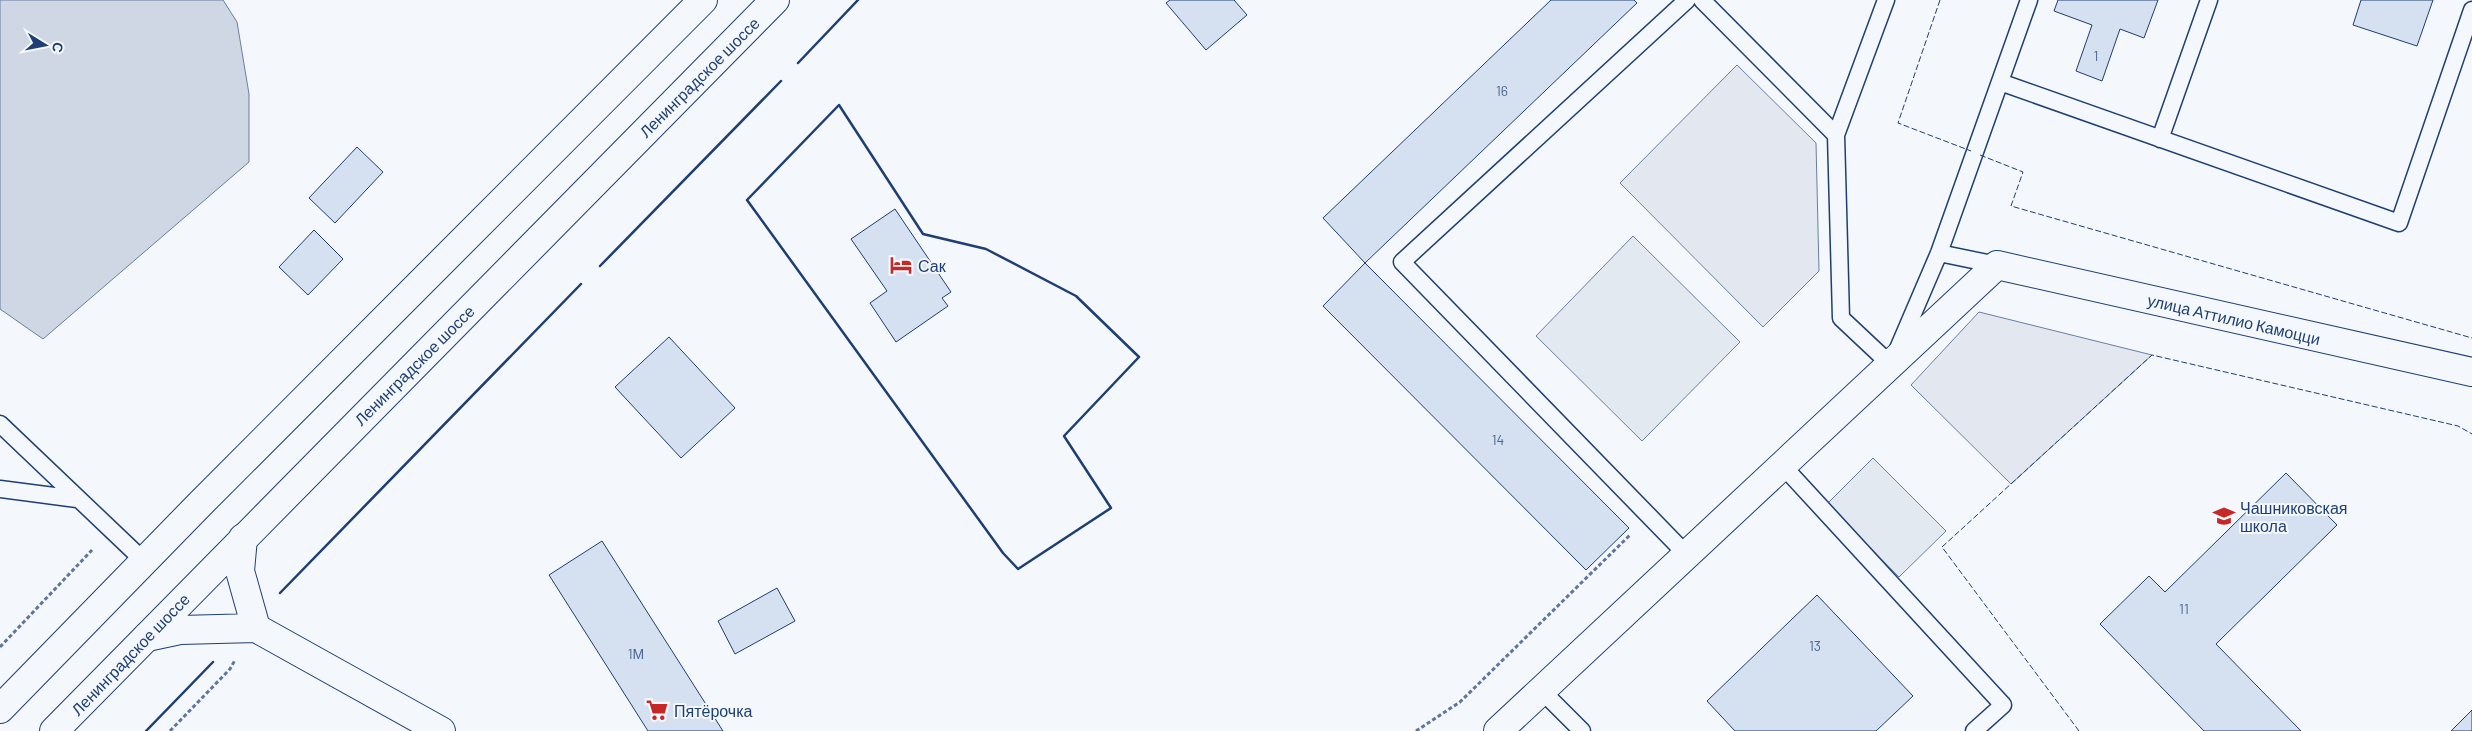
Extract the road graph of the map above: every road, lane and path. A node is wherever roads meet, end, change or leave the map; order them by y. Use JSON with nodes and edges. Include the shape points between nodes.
{"nodes":[{"id":1,"x":703,"y":0,"type":"edge"},
{"id":2,"x":775,"y":0,"type":"edge"},
{"id":3,"x":1687,"y":0,"type":"edge"},
{"id":4,"x":1702,"y":0,"type":"edge"},
{"id":5,"x":1886,"y":0,"type":"edge"},
{"id":6,"x":2029,"y":0,"type":"edge"},
{"id":7,"x":2209,"y":0,"type":"edge"},
{"id":8,"x":2472,"y":10,"type":"edge"},
{"id":9,"x":2000,"y":82,"type":"junction"},
{"id":10,"x":1836,"y":135,"type":"junction"},
{"id":11,"x":2160,"y":139,"type":"junction"},
{"id":12,"x":1939,"y":253,"type":"junction"},
{"id":13,"x":1997,"y":266,"type":"junction"},
{"id":14,"x":1891,"y":365,"type":"junction"},
{"id":15,"x":2472,"y":372,"type":"edge"},
{"id":16,"x":0,"y":424,"type":"edge"},
{"id":17,"x":1782,"y":466,"type":"junction"},
{"id":18,"x":0,"y":489,"type":"edge"},
{"id":19,"x":77,"y":499,"type":"junction"},
{"id":20,"x":1649,"y":516,"type":"junction"},
{"id":21,"x":110,"y":531,"type":"junction"},
{"id":22,"x":243,"y":538,"type":"junction"},
{"id":23,"x":1687,"y":555,"type":"junction"},
{"id":24,"x":144,"y":562,"type":"junction"},
{"id":25,"x":256,"y":628,"type":"junction"},
{"id":26,"x":146,"y":637,"type":"junction"},
{"id":27,"x":0,"y":646,"type":"edge"},
{"id":28,"x":1542,"y":690,"type":"junction"},
{"id":29,"x":0,"y":709,"type":"edge"},
{"id":30,"x":54,"y":731,"type":"edge"},
{"id":31,"x":170,"y":731,"type":"edge"},
{"id":32,"x":441,"y":731,"type":"edge"},
{"id":33,"x":1416,"y":731,"type":"edge"},
{"id":34,"x":1498,"y":731,"type":"edge"},
{"id":35,"x":1582,"y":731,"type":"edge"},
{"id":36,"x":1974,"y":731,"type":"edge"}],
"edges":[{"from":1,"to":24,"type":"main road"},
{"from":2,"to":22,"type":"main road","name":"Ленинградское шоссе"},
{"from":3,"to":20,"type":"lane","via":[[1402,262]]},
{"from":4,"to":10,"type":"lane"},
{"from":5,"to":10,"type":"lane"},
{"from":6,"to":9,"type":"lane"},
{"from":7,"to":11,"type":"lane"},
{"from":8,"to":11,"type":"lane","via":[[2399,223]]},
{"from":9,"to":11,"type":"lane"},
{"from":9,"to":12,"type":"lane"},
{"from":10,"to":14,"type":"lane","via":[[1841,318]]},
{"from":12,"to":13,"type":"lane"},
{"from":12,"to":14,"type":"lane"},
{"from":13,"to":14,"type":"main road"},
{"from":13,"to":15,"type":"main road","name":"улица Аттилио Камоцци"},
{"from":14,"to":17,"type":"main road"},
{"from":16,"to":19,"type":"lane"},
{"from":17,"to":23,"type":"main road"},
{"from":17,"to":36,"type":"lane","via":[[2003,705]]},
{"from":18,"to":19,"type":"lane"},
{"from":19,"to":21,"type":"lane"},
{"from":20,"to":23,"type":"lane"},
{"from":20,"to":33,"type":"path","via":[[1460,702]]},
{"from":21,"to":24,"type":"lane"},
{"from":21,"to":27,"type":"path"},
{"from":22,"to":25,"type":"main road","via":[[240,571]]},
{"from":22,"to":26,"type":"main road","name":"Ленинградское шоссе"},
{"from":23,"to":28,"type":"main road"},
{"from":24,"to":29,"type":"main road"},
{"from":25,"to":26,"type":"main road","via":[[180,630]]},
{"from":25,"to":31,"type":"path","via":[[230,669]]},
{"from":25,"to":32,"type":"main road"},
{"from":26,"to":30,"type":"main road","name":"Ленинградское шоссе"},
{"from":28,"to":34,"type":"main road"},
{"from":28,"to":35,"type":"lane"}]}
